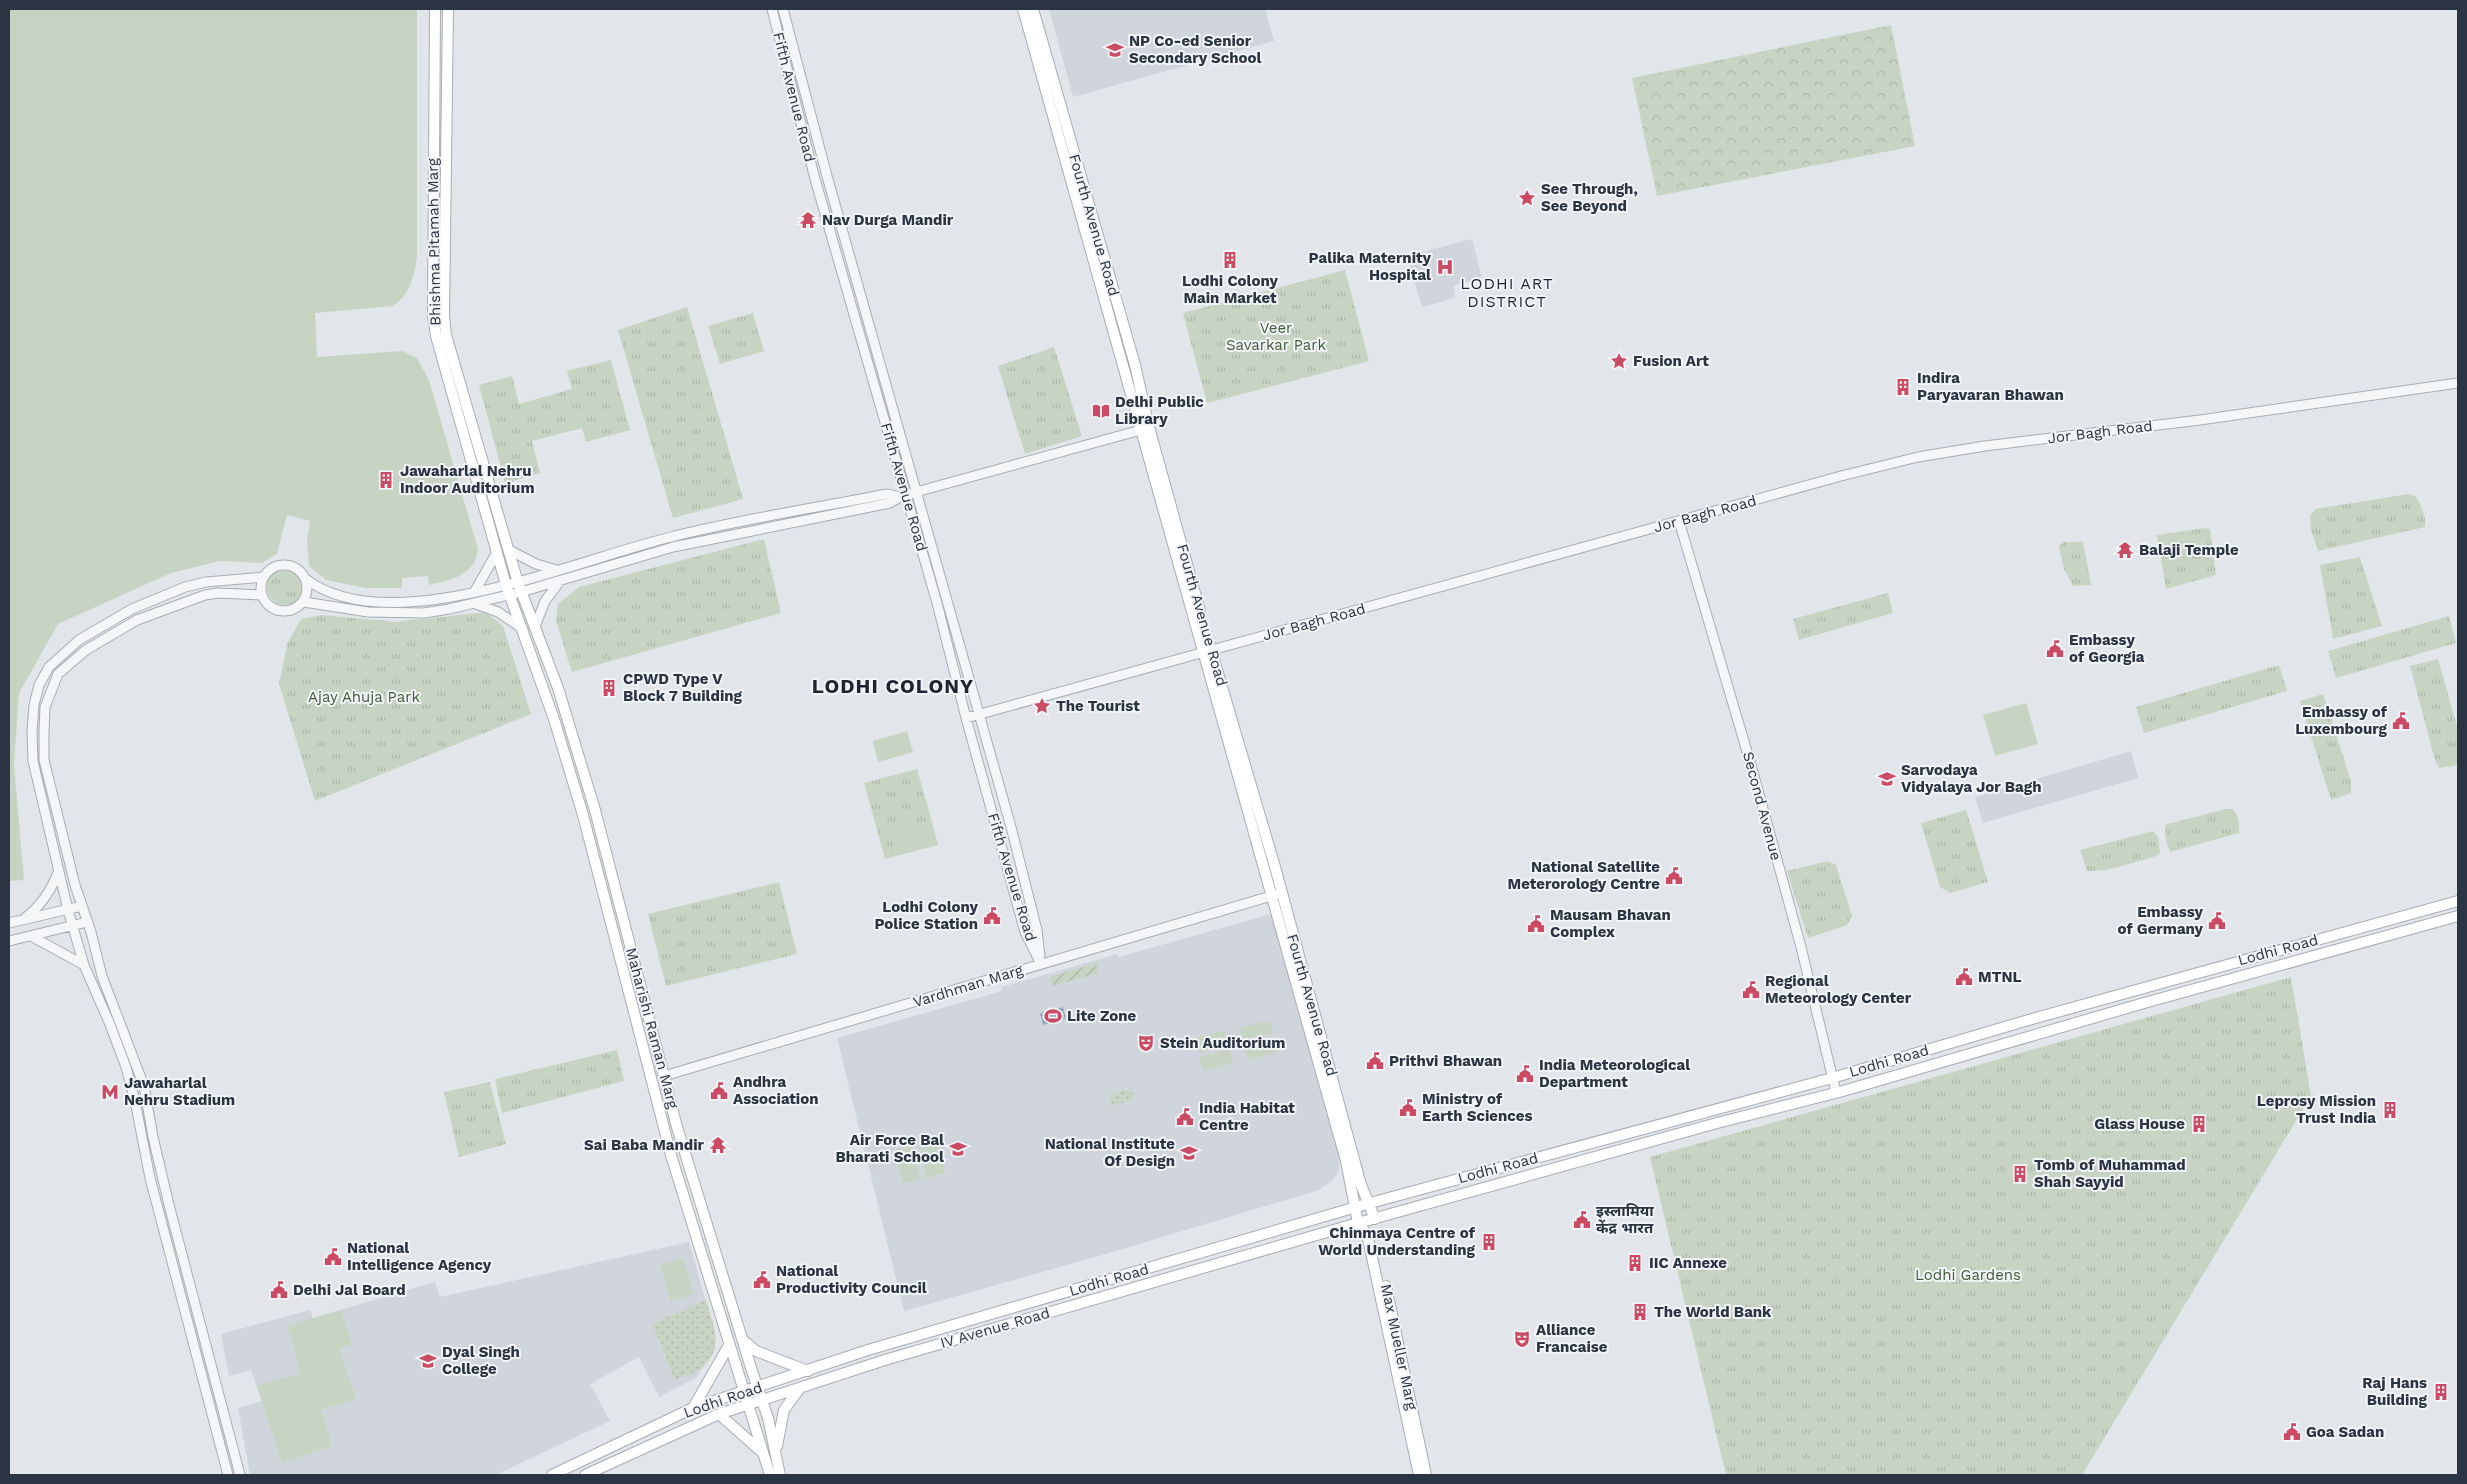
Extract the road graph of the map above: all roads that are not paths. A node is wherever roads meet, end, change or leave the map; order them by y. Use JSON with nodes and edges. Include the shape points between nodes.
{"nodes":[{"id":1,"x":435,"y":9,"type":"edge"},
{"id":2,"x":448,"y":9,"type":"edge"},
{"id":3,"x":772,"y":9,"type":"edge"},
{"id":4,"x":783,"y":9,"type":"edge"},
{"id":5,"x":1023,"y":9,"type":"edge"},
{"id":6,"x":1034,"y":9,"type":"edge"},
{"id":7,"x":2458,"y":383,"type":"edge"},
{"id":8,"x":1145,"y":428,"type":"junction"},
{"id":9,"x":916,"y":492,"type":"junction"},
{"id":10,"x":902,"y":496,"type":"junction"},
{"id":11,"x":1679,"y":521,"type":"junction"},
{"id":12,"x":509,"y":550,"type":"junction"},
{"id":13,"x":497,"y":552,"type":"junction"},
{"id":14,"x":557,"y":570,"type":"junction"},
{"id":15,"x":264,"y":577,"type":"junction"},
{"id":16,"x":306,"y":579,"type":"junction"},
{"id":17,"x":560,"y":580,"type":"junction"},
{"id":18,"x":520,"y":588,"type":"junction"},
{"id":19,"x":508,"y":590,"type":"junction"},
{"id":20,"x":475,"y":591,"type":"junction"},
{"id":21,"x":262,"y":594,"type":"junction"},
{"id":22,"x":304,"y":602,"type":"junction"},
{"id":23,"x":476,"y":604,"type":"junction"},
{"id":24,"x":535,"y":627,"type":"junction"},
{"id":25,"x":523,"y":629,"type":"junction"},
{"id":26,"x":1207,"y":650,"type":"junction"},
{"id":27,"x":980,"y":714,"type":"junction"},
{"id":28,"x":966,"y":718,"type":"junction"},
{"id":29,"x":59,"y":870,"type":"junction"},
{"id":30,"x":1276,"y":895,"type":"junction"},
{"id":31,"x":2458,"y":901,"type":"edge"},
{"id":32,"x":82,"y":906,"type":"junction"},
{"id":33,"x":68,"y":910,"type":"junction"},
{"id":34,"x":2458,"y":916,"type":"edge"},
{"id":35,"x":23,"y":920,"type":"junction"},
{"id":36,"x":87,"y":922,"type":"junction"},
{"id":37,"x":9,"y":923,"type":"edge"},
{"id":38,"x":74,"y":926,"type":"junction"},
{"id":39,"x":31,"y":936,"type":"junction"},
{"id":40,"x":9,"y":941,"type":"edge"},
{"id":41,"x":1041,"y":964,"type":"junction"},
{"id":42,"x":84,"y":965,"type":"junction"},
{"id":43,"x":664,"y":1076,"type":"junction"},
{"id":44,"x":1832,"y":1078,"type":"junction"},
{"id":45,"x":1836,"y":1092,"type":"junction"},
{"id":46,"x":1334,"y":1101,"type":"junction"},
{"id":47,"x":1370,"y":1203,"type":"junction"},
{"id":48,"x":1354,"y":1208,"type":"junction"},
{"id":49,"x":1375,"y":1219,"type":"junction"},
{"id":50,"x":1358,"y":1224,"type":"junction"},
{"id":51,"x":742,"y":1339,"type":"junction"},
{"id":52,"x":729,"y":1344,"type":"junction"},
{"id":53,"x":808,"y":1371,"type":"junction"},
{"id":54,"x":758,"y":1388,"type":"junction"},
{"id":55,"x":800,"y":1388,"type":"junction"},
{"id":56,"x":744,"y":1392,"type":"junction"},
{"id":57,"x":763,"y":1400,"type":"junction"},
{"id":58,"x":748,"y":1405,"type":"junction"},
{"id":59,"x":693,"y":1408,"type":"junction"},
{"id":60,"x":719,"y":1414,"type":"junction"},
{"id":61,"x":776,"y":1452,"type":"junction"},
{"id":62,"x":764,"y":1454,"type":"junction"},
{"id":63,"x":228,"y":1475,"type":"edge"},
{"id":64,"x":240,"y":1475,"type":"edge"},
{"id":65,"x":552,"y":1475,"type":"edge"},
{"id":66,"x":585,"y":1475,"type":"edge"},
{"id":67,"x":770,"y":1475,"type":"edge"},
{"id":68,"x":780,"y":1475,"type":"edge"},
{"id":69,"x":1419,"y":1475,"type":"edge"},
{"id":70,"x":1426,"y":1475,"type":"edge"}],
"edges":[{"from":1,"to":13,"type":"main road","name":"Bhishma Pitamah Marg","via":[[433,316]]},
{"from":2,"to":12,"type":"main road","name":"Bhishma Pitamah Marg","via":[[446,335]]},
{"from":3,"to":10,"type":"street","name":"Fifth Avenue Road"},
{"from":4,"to":9,"type":"street","name":"Fifth Avenue Road"},
{"from":5,"to":8,"type":"main road","name":"Fourth Avenue Road"},
{"from":6,"to":8,"type":"main road","name":"Fourth Avenue Road","via":[[1135,365]]},
{"from":7,"to":11,"type":"street","name":"Jor Bagh Road","via":[[1929,455]]},
{"from":8,"to":9,"type":"street"},
{"from":8,"to":26,"type":"main road","name":"Fourth Avenue Road"},
{"from":9,"to":10,"type":"street"},
{"from":9,"to":27,"type":"street","name":"Fifth Avenue Road"},
{"from":10,"to":14,"type":"street","via":[[887,494],[694,532]]},
{"from":10,"to":17,"type":"street","via":[[890,503],[673,548]]},
{"from":10,"to":28,"type":"street","name":"Fifth Avenue Road","via":[[937,603]]},
{"from":11,"to":26,"type":"street","name":"Jor Bagh Road"},
{"from":11,"to":44,"type":"street","name":"Second Avenue","via":[[1756,783]]},
{"from":12,"to":14,"type":"street","via":[[536,564]]},
{"from":12,"to":18,"type":"main road","name":"Bhishma Pitamah Marg"},
{"from":13,"to":19,"type":"main road","name":"Bhishma Pitamah Marg"},
{"from":13,"to":20,"type":"street"},
{"from":14,"to":18,"type":"street"},
{"from":15,"to":16,"type":"street","via":[[273,568],[286,565],[298,569]]},
{"from":15,"to":21,"type":"street"},
{"from":15,"to":29,"type":"street","via":[[185,587],[132,609],[79,640],[49,667],[34,705],[33,761]]},
{"from":16,"to":20,"type":"street","via":[[328,594],[369,601],[422,602]]},
{"from":16,"to":22,"type":"street"},
{"from":17,"to":18,"type":"street"},
{"from":17,"to":24,"type":"street","via":[[545,601]]},
{"from":18,"to":19,"type":"street"},
{"from":18,"to":24,"type":"main road","name":"Maharishi Raman Marg"},
{"from":19,"to":20,"type":"street"},
{"from":19,"to":23,"type":"street"},
{"from":19,"to":25,"type":"main road","name":"Maharishi Raman Marg"},
{"from":21,"to":22,"type":"street","via":[[268,606],[280,612],[294,610]]},
{"from":21,"to":32,"type":"street","via":[[218,593],[137,620],[86,650],[58,674],[45,707],[44,760]]},
{"from":22,"to":23,"type":"street","via":[[396,613],[424,613]]},
{"from":23,"to":25,"type":"street","via":[[498,612]]},
{"from":24,"to":43,"type":"main road","name":"Maharishi Raman Marg","via":[[558,688],[595,810]]},
{"from":25,"to":52,"type":"main road","name":"Maharishi Raman Marg","via":[[583,815],[672,1155]]},
{"from":26,"to":27,"type":"street","name":"Jor Bagh Road"},
{"from":26,"to":30,"type":"main road","name":"Fourth Avenue Road"},
{"from":27,"to":28,"type":"street","name":"Jor Bagh Road"},
{"from":27,"to":41,"type":"street","name":"Fifth Avenue Road","via":[[1037,930]]},
{"from":28,"to":41,"type":"street","name":"Fifth Avenue Road","via":[[1025,932]]},
{"from":29,"to":33,"type":"street"},
{"from":29,"to":35,"type":"street","via":[[46,896]]},
{"from":30,"to":41,"type":"street","name":"Vardhman Marg"},
{"from":30,"to":46,"type":"main road","name":"Fourth Avenue Road"},
{"from":31,"to":44,"type":"main road","name":"Lodhi Road"},
{"from":32,"to":33,"type":"street"},
{"from":32,"to":36,"type":"street"},
{"from":33,"to":35,"type":"street"},
{"from":33,"to":38,"type":"street"},
{"from":34,"to":45,"type":"main road","name":"Lodhi Road"},
{"from":35,"to":37,"type":"street"},
{"from":36,"to":38,"type":"street"},
{"from":36,"to":64,"type":"street","via":[[102,976],[144,1086],[169,1205]]},
{"from":38,"to":39,"type":"street"},
{"from":38,"to":42,"type":"street"},
{"from":39,"to":40,"type":"street"},
{"from":39,"to":42,"type":"street"},
{"from":41,"to":43,"type":"street","name":"Vardhman Marg"},
{"from":42,"to":63,"type":"street","via":[[109,1022],[130,1084],[150,1178]]},
{"from":43,"to":51,"type":"main road","name":"Maharishi Raman Marg"},
{"from":44,"to":45,"type":"street","name":"Second Avenue"},
{"from":44,"to":47,"type":"main road","name":"Lodhi Road"},
{"from":45,"to":49,"type":"main road","name":"Lodhi Road"},
{"from":46,"to":47,"type":"main road","name":"Fourth Avenue Road"},
{"from":46,"to":48,"type":"main road","name":"Fourth Avenue Road"},
{"from":47,"to":48,"type":"main road","name":"Lodhi Road"},
{"from":47,"to":49,"type":"main road","name":"Fourth Avenue Road"},
{"from":48,"to":50,"type":"main road","name":"Max Mueller Marg"},
{"from":48,"to":53,"type":"main road","name":"Lodhi Road","via":[[868,1350]]},
{"from":49,"to":50,"type":"main road","name":"Lodhi Road"},
{"from":49,"to":70,"type":"main road","name":"Max Mueller Marg","via":[[1372,1231]]},
{"from":50,"to":55,"type":"main road","name":"IV Avenue Road","via":[[888,1358]]},
{"from":50,"to":69,"type":"main road","name":"Max Mueller Marg","via":[[1367,1234]]},
{"from":51,"to":53,"type":"main road","via":[[756,1351]]},
{"from":51,"to":54,"type":"main road","name":"Maharishi Raman Marg"},
{"from":52,"to":56,"type":"main road","name":"Maharishi Raman Marg"},
{"from":52,"to":59,"type":"main road"},
{"from":53,"to":54,"type":"main road","name":"Lodhi Road"},
{"from":54,"to":56,"type":"main road","name":"Lodhi Road"},
{"from":54,"to":57,"type":"main road","name":"Maharishi Raman Marg"},
{"from":55,"to":57,"type":"main road","name":"IV Avenue Road"},
{"from":55,"to":61,"type":"main road","via":[[784,1410]]},
{"from":56,"to":58,"type":"main road","name":"Maharishi Raman Marg"},
{"from":56,"to":59,"type":"main road","name":"Lodhi Road"},
{"from":57,"to":58,"type":"main road","name":"IV Avenue Road"},
{"from":57,"to":61,"type":"main road","name":"Maharishi Raman Marg"},
{"from":58,"to":60,"type":"main road","name":"Lodhi Road"},
{"from":58,"to":62,"type":"main road","name":"Maharishi Raman Marg"},
{"from":59,"to":65,"type":"main road","name":"Lodhi Road"},
{"from":60,"to":62,"type":"main road"},
{"from":60,"to":66,"type":"main road","name":"Lodhi Road"},
{"from":61,"to":68,"type":"main road","name":"Maharishi Raman Marg"},
{"from":62,"to":67,"type":"main road","name":"Maharishi Raman Marg"}]}
